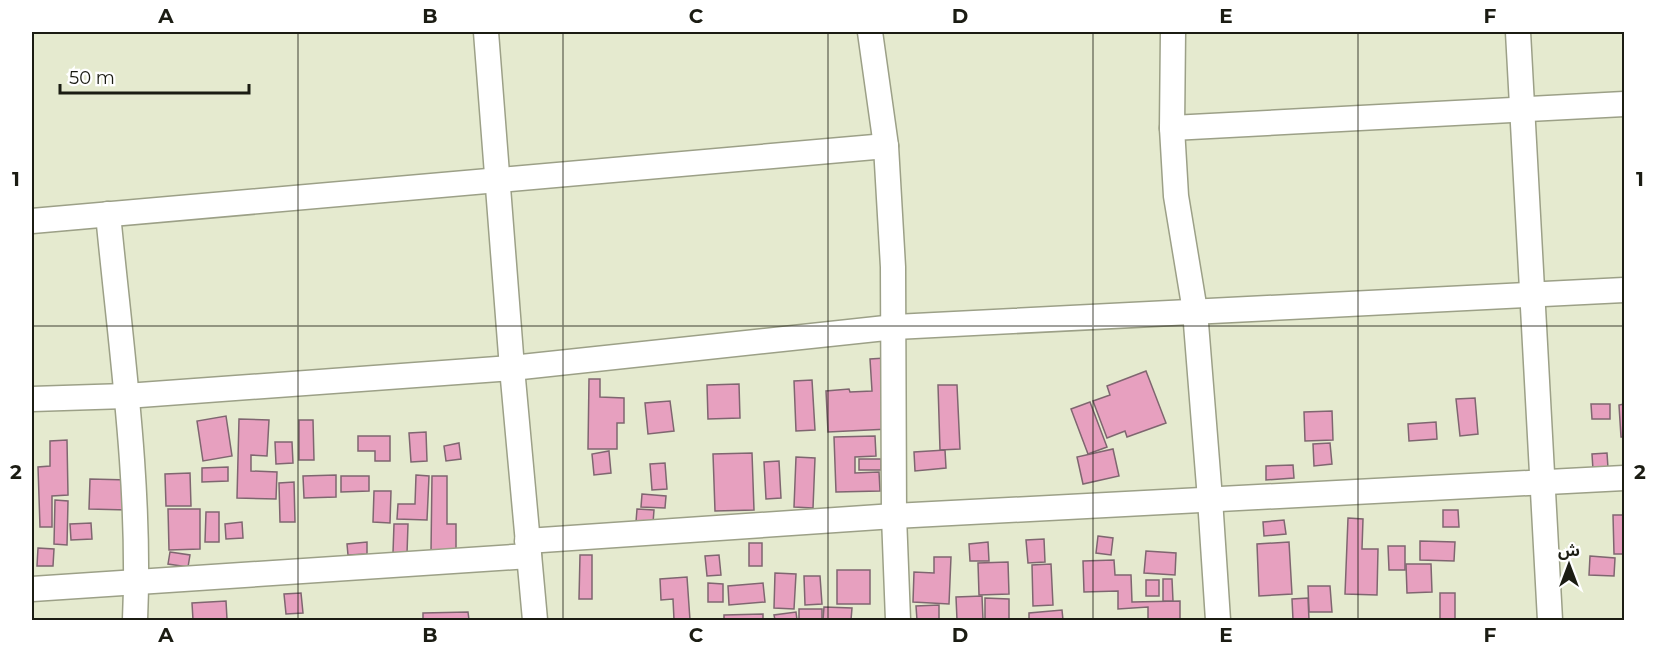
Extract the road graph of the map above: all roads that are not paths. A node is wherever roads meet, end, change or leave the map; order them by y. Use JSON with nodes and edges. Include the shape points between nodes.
{"nodes":[{"id":1,"x":486,"y":32,"type":"edge"},
{"id":2,"x":870,"y":32,"type":"edge"},
{"id":3,"x":1173,"y":32,"type":"edge"},
{"id":4,"x":1518,"y":32,"type":"edge"},
{"id":5,"x":1624,"y":105,"type":"edge"},
{"id":6,"x":1523,"y":110,"type":"junction"},
{"id":7,"x":1172,"y":128,"type":"junction"},
{"id":8,"x":886,"y":146,"type":"junction"},
{"id":9,"x":498,"y":180,"type":"junction"},
{"id":10,"x":108,"y":214,"type":"junction"},
{"id":11,"x":32,"y":221,"type":"edge"},
{"id":12,"x":1624,"y":290,"type":"edge"},
{"id":13,"x":1534,"y":293,"type":"junction"},
{"id":14,"x":1194,"y":311,"type":"junction"},
{"id":15,"x":895,"y":327,"type":"junction"},
{"id":16,"x":512,"y":368,"type":"junction"},
{"id":17,"x":126,"y":396,"type":"junction"},
{"id":18,"x":32,"y":399,"type":"edge"},
{"id":19,"x":1624,"y":478,"type":"edge"},
{"id":20,"x":1542,"y":482,"type":"junction"},
{"id":21,"x":1210,"y":498,"type":"junction"},
{"id":22,"x":894,"y":516,"type":"junction"},
{"id":23,"x":528,"y":549,"type":"junction"},
{"id":24,"x":136,"y":584,"type":"junction"},
{"id":25,"x":32,"y":589,"type":"edge"},
{"id":26,"x":135,"y":621,"type":"edge"},
{"id":27,"x":535,"y":621,"type":"edge"},
{"id":28,"x":898,"y":621,"type":"edge"},
{"id":29,"x":1218,"y":621,"type":"edge"},
{"id":30,"x":1550,"y":621,"type":"edge"}],
"edges":[{"from":1,"to":9,"type":"street"},
{"from":2,"to":8,"type":"street"},
{"from":3,"to":7,"type":"street"},
{"from":4,"to":6,"type":"street"},
{"from":5,"to":6,"type":"street"},
{"from":6,"to":7,"type":"street"},
{"from":6,"to":13,"type":"street"},
{"from":7,"to":14,"type":"street","via":[[1176,196]]},
{"from":8,"to":9,"type":"street"},
{"from":8,"to":15,"type":"street"},
{"from":9,"to":10,"type":"street"},
{"from":9,"to":16,"type":"street"},
{"from":10,"to":11,"type":"street"},
{"from":10,"to":17,"type":"street"},
{"from":12,"to":13,"type":"street"},
{"from":13,"to":14,"type":"street"},
{"from":13,"to":20,"type":"street"},
{"from":14,"to":15,"type":"street"},
{"from":14,"to":21,"type":"street"},
{"from":15,"to":16,"type":"street"},
{"from":15,"to":22,"type":"street"},
{"from":16,"to":17,"type":"street"},
{"from":16,"to":23,"type":"street"},
{"from":17,"to":18,"type":"street"},
{"from":17,"to":24,"type":"street"},
{"from":19,"to":20,"type":"street"},
{"from":20,"to":21,"type":"street"},
{"from":20,"to":30,"type":"street"},
{"from":21,"to":22,"type":"street"},
{"from":21,"to":29,"type":"street"},
{"from":22,"to":23,"type":"street"},
{"from":22,"to":28,"type":"street"},
{"from":23,"to":24,"type":"street"},
{"from":23,"to":27,"type":"street"},
{"from":24,"to":25,"type":"street"},
{"from":24,"to":26,"type":"street"}]}
